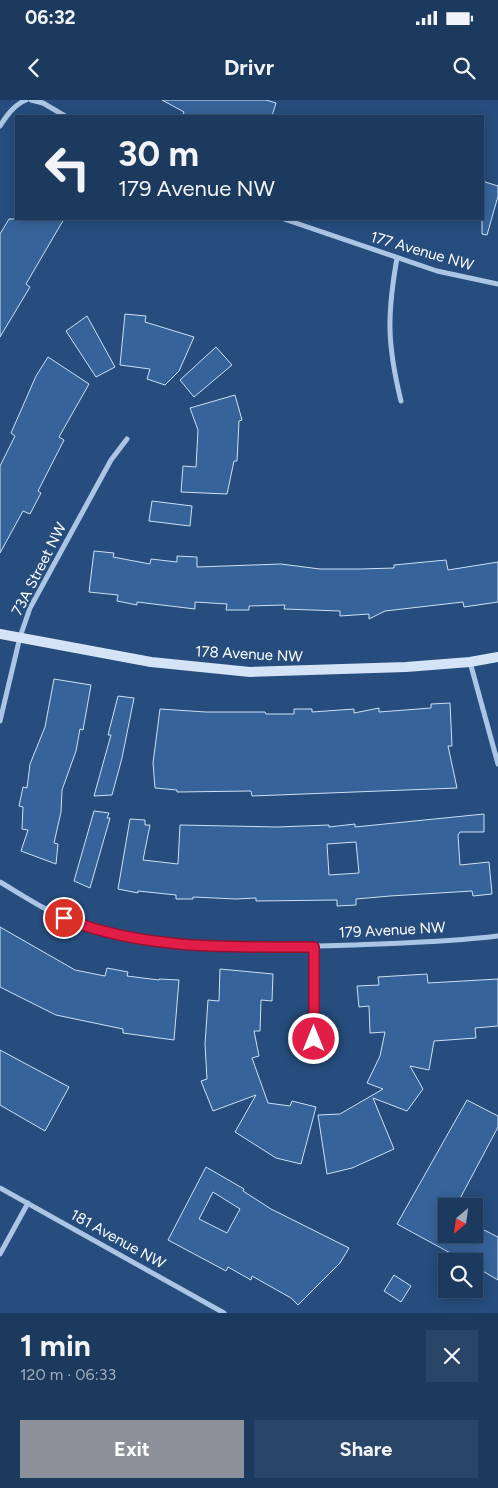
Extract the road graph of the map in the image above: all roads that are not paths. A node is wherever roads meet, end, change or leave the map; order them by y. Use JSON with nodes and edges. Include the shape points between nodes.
{"nodes":[{"id":1,"x":26,"y":100,"type":"edge"},
{"id":2,"x":31,"y":100,"type":"edge"},
{"id":3,"x":63,"y":115,"type":"edge"},
{"id":4,"x":0,"y":126,"type":"edge"},
{"id":5,"x":287,"y":220,"type":"edge"},
{"id":6,"x":397,"y":258,"type":"junction"},
{"id":7,"x":498,"y":284,"type":"edge"},
{"id":8,"x":401,"y":401,"type":"dead end"},
{"id":9,"x":127,"y":439,"type":"dead end"},
{"id":10,"x":0,"y":634,"type":"edge"},
{"id":11,"x":20,"y":637,"type":"junction"},
{"id":12,"x":498,"y":657,"type":"edge"},
{"id":13,"x":470,"y":662,"type":"junction"},
{"id":14,"x":0,"y":721,"type":"edge"},
{"id":15,"x":498,"y":764,"type":"edge"},
{"id":16,"x":0,"y":882,"type":"edge"},
{"id":17,"x":498,"y":936,"type":"edge"},
{"id":18,"x":314,"y":947,"type":"junction"},
{"id":19,"x":314,"y":1039,"type":"dead end"},
{"id":20,"x":0,"y":1188,"type":"edge"},
{"id":21,"x":28,"y":1203,"type":"junction"},
{"id":22,"x":0,"y":1254,"type":"edge"},
{"id":23,"x":224,"y":1313,"type":"edge"}],
"edges":[{"from":1,"to":4,"type":"street","via":[[9,113]]},
{"from":2,"to":3,"type":"street"},
{"from":5,"to":6,"type":"street","name":"177 Avenue NW"},
{"from":6,"to":7,"type":"street","name":"177 Avenue NW","via":[[437,271]]},
{"from":6,"to":8,"type":"street","via":[[389,333],[391,360]]},
{"from":9,"to":11,"type":"street","name":"73A Street NW","via":[[111,460],[44,580]]},
{"from":10,"to":11,"type":"street","name":"178 Avenue NW"},
{"from":11,"to":13,"type":"street","name":"178 Avenue NW","via":[[151,662],[250,672],[355,670]]},
{"from":11,"to":14,"type":"street","name":"73A Street NW"},
{"from":12,"to":13,"type":"street","name":"178 Avenue NW"},
{"from":13,"to":15,"type":"street"},
{"from":16,"to":18,"type":"street","name":"179 Avenue NW","via":[[54,913],[117,934],[189,944]]},
{"from":17,"to":18,"type":"street","name":"179 Avenue NW"},
{"from":18,"to":19,"type":"street"},
{"from":20,"to":21,"type":"street","name":"181 Avenue NW"},
{"from":21,"to":22,"type":"street"},
{"from":21,"to":23,"type":"street","name":"181 Avenue NW"}]}
